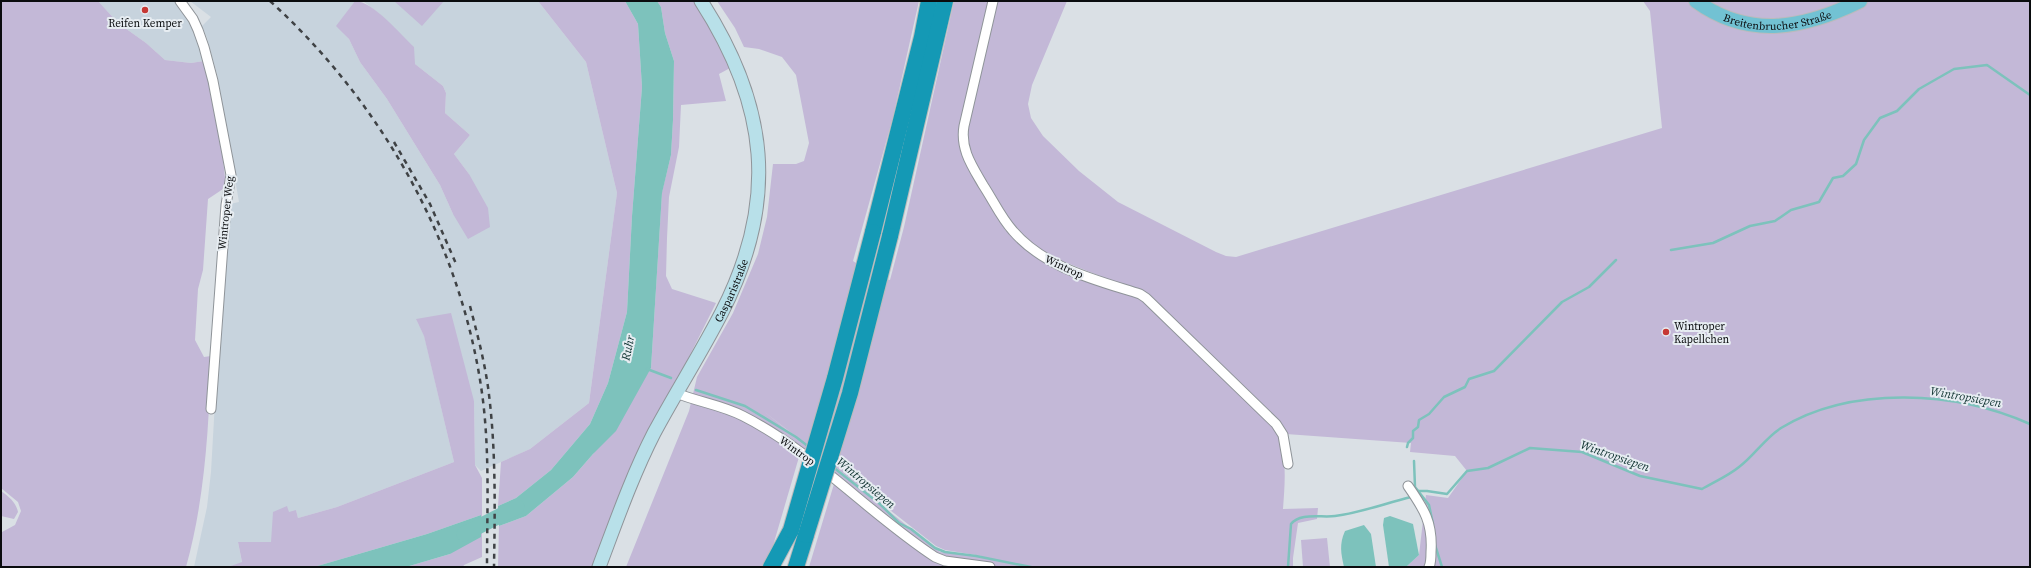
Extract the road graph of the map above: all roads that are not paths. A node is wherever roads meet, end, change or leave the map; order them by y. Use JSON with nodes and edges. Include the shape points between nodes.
{"nodes":[{"id":1,"x":180,"y":1,"type":"edge"},
{"id":2,"x":701,"y":1,"type":"edge"},
{"id":3,"x":929,"y":1,"type":"edge"},
{"id":4,"x":945,"y":1,"type":"edge"},
{"id":5,"x":993,"y":1,"type":"edge"},
{"id":6,"x":1696,"y":1,"type":"edge"},
{"id":7,"x":1860,"y":1,"type":"edge"},
{"id":8,"x":676,"y":393,"type":"junction"},
{"id":9,"x":211,"y":409,"type":"dead end"},
{"id":10,"x":1288,"y":464,"type":"dead end"},
{"id":11,"x":1408,"y":486,"type":"dead end"},
{"id":12,"x":791,"y":530,"type":"junction"},
{"id":13,"x":599,"y":567,"type":"edge"},
{"id":14,"x":771,"y":567,"type":"edge"},
{"id":15,"x":780,"y":567,"type":"edge"},
{"id":16,"x":796,"y":567,"type":"edge"},
{"id":17,"x":990,"y":567,"type":"edge"},
{"id":18,"x":1429,"y":567,"type":"edge"}],
"edges":[{"from":1,"to":9,"type":"street","name":"Wintroper Weg","via":[[193,18],[204,47],[231,175],[226,205]]},
{"from":2,"to":8,"type":"main road","name":"Casparistraße","via":[[729,49],[752,108],[759,152],[759,199],[754,227],[737,278],[722,312]]},
{"from":3,"to":12,"type":"highway","bridge":true,"via":[[836,378]]},
{"from":4,"to":16,"type":"highway","bridge":true,"via":[[850,393]]},
{"from":5,"to":10,"type":"street","name":"Wintrop","via":[[963,139],[968,160],[1009,226],[1046,259],[1086,277],[1146,298],[1276,424],[1283,435]]},
{"from":6,"to":7,"type":"main road","name":"Breitenbrucher Straße","via":[[1736,21],[1773,26],[1818,20]]},
{"from":8,"to":13,"type":"main road","name":"Casparistraße","via":[[641,460]]},
{"from":8,"to":17,"type":"street","name":"Wintrop","via":[[742,415],[771,432],[935,557],[945,561]]},
{"from":11,"to":18,"type":"street","via":[[1425,510],[1430,525],[1432,540]]},
{"from":12,"to":14,"type":"highway"},
{"from":12,"to":15,"type":"highway"}]}
